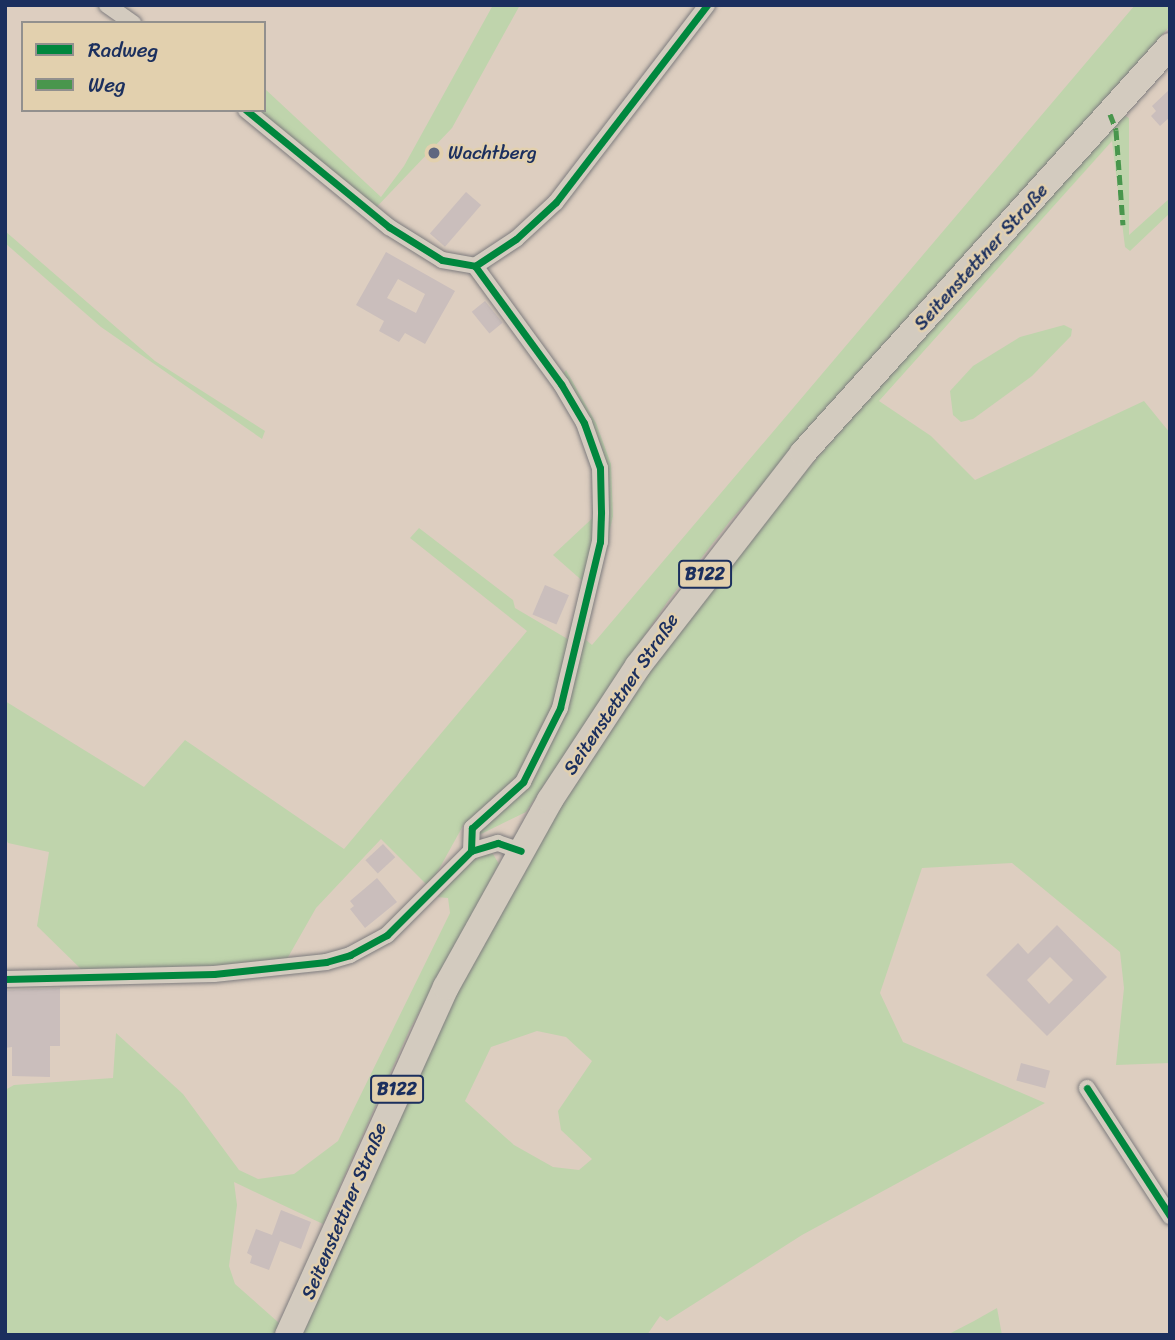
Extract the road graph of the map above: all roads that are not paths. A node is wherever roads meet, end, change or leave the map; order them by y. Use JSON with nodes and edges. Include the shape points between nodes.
{"nodes":[{"id":1,"x":107,"y":5,"type":"edge"},
{"id":2,"x":707,"y":5,"type":"edge"},
{"id":3,"x":130,"y":21,"type":"edge"},
{"id":4,"x":1170,"y":46,"type":"edge"},
{"id":5,"x":248,"y":112,"type":"edge"},
{"id":6,"x":475,"y":266,"type":"junction"},
{"id":7,"x":471,"y":850,"type":"junction"},
{"id":8,"x":521,"y":851,"type":"junction"},
{"id":9,"x":5,"y":979,"type":"edge"},
{"id":10,"x":1087,"y":1088,"type":"dead end"},
{"id":11,"x":1170,"y":1216,"type":"edge"},
{"id":12,"x":288,"y":1335,"type":"edge"}],
"edges":[{"from":1,"to":3,"type":"street"},
{"from":2,"to":6,"type":"street","via":[[556,202],[516,239]]},
{"from":4,"to":8,"type":"main road","name":"Seitenstettner Straße","number":"B122","via":[[753,513],[631,676]]},
{"from":5,"to":6,"type":"street","via":[[389,227],[442,260]]},
{"from":6,"to":7,"type":"street","via":[[561,384],[584,424],[600,468],[601,512],[600,542],[560,708],[523,782],[472,828]]},
{"from":7,"to":8,"type":"street","via":[[498,844]]},
{"from":7,"to":9,"type":"street","via":[[387,935],[338,959],[237,972]]},
{"from":8,"to":12,"type":"main road","name":"Seitenstettner Straße","number":"B122","via":[[413,1053]]},
{"from":10,"to":11,"type":"street"}]}
